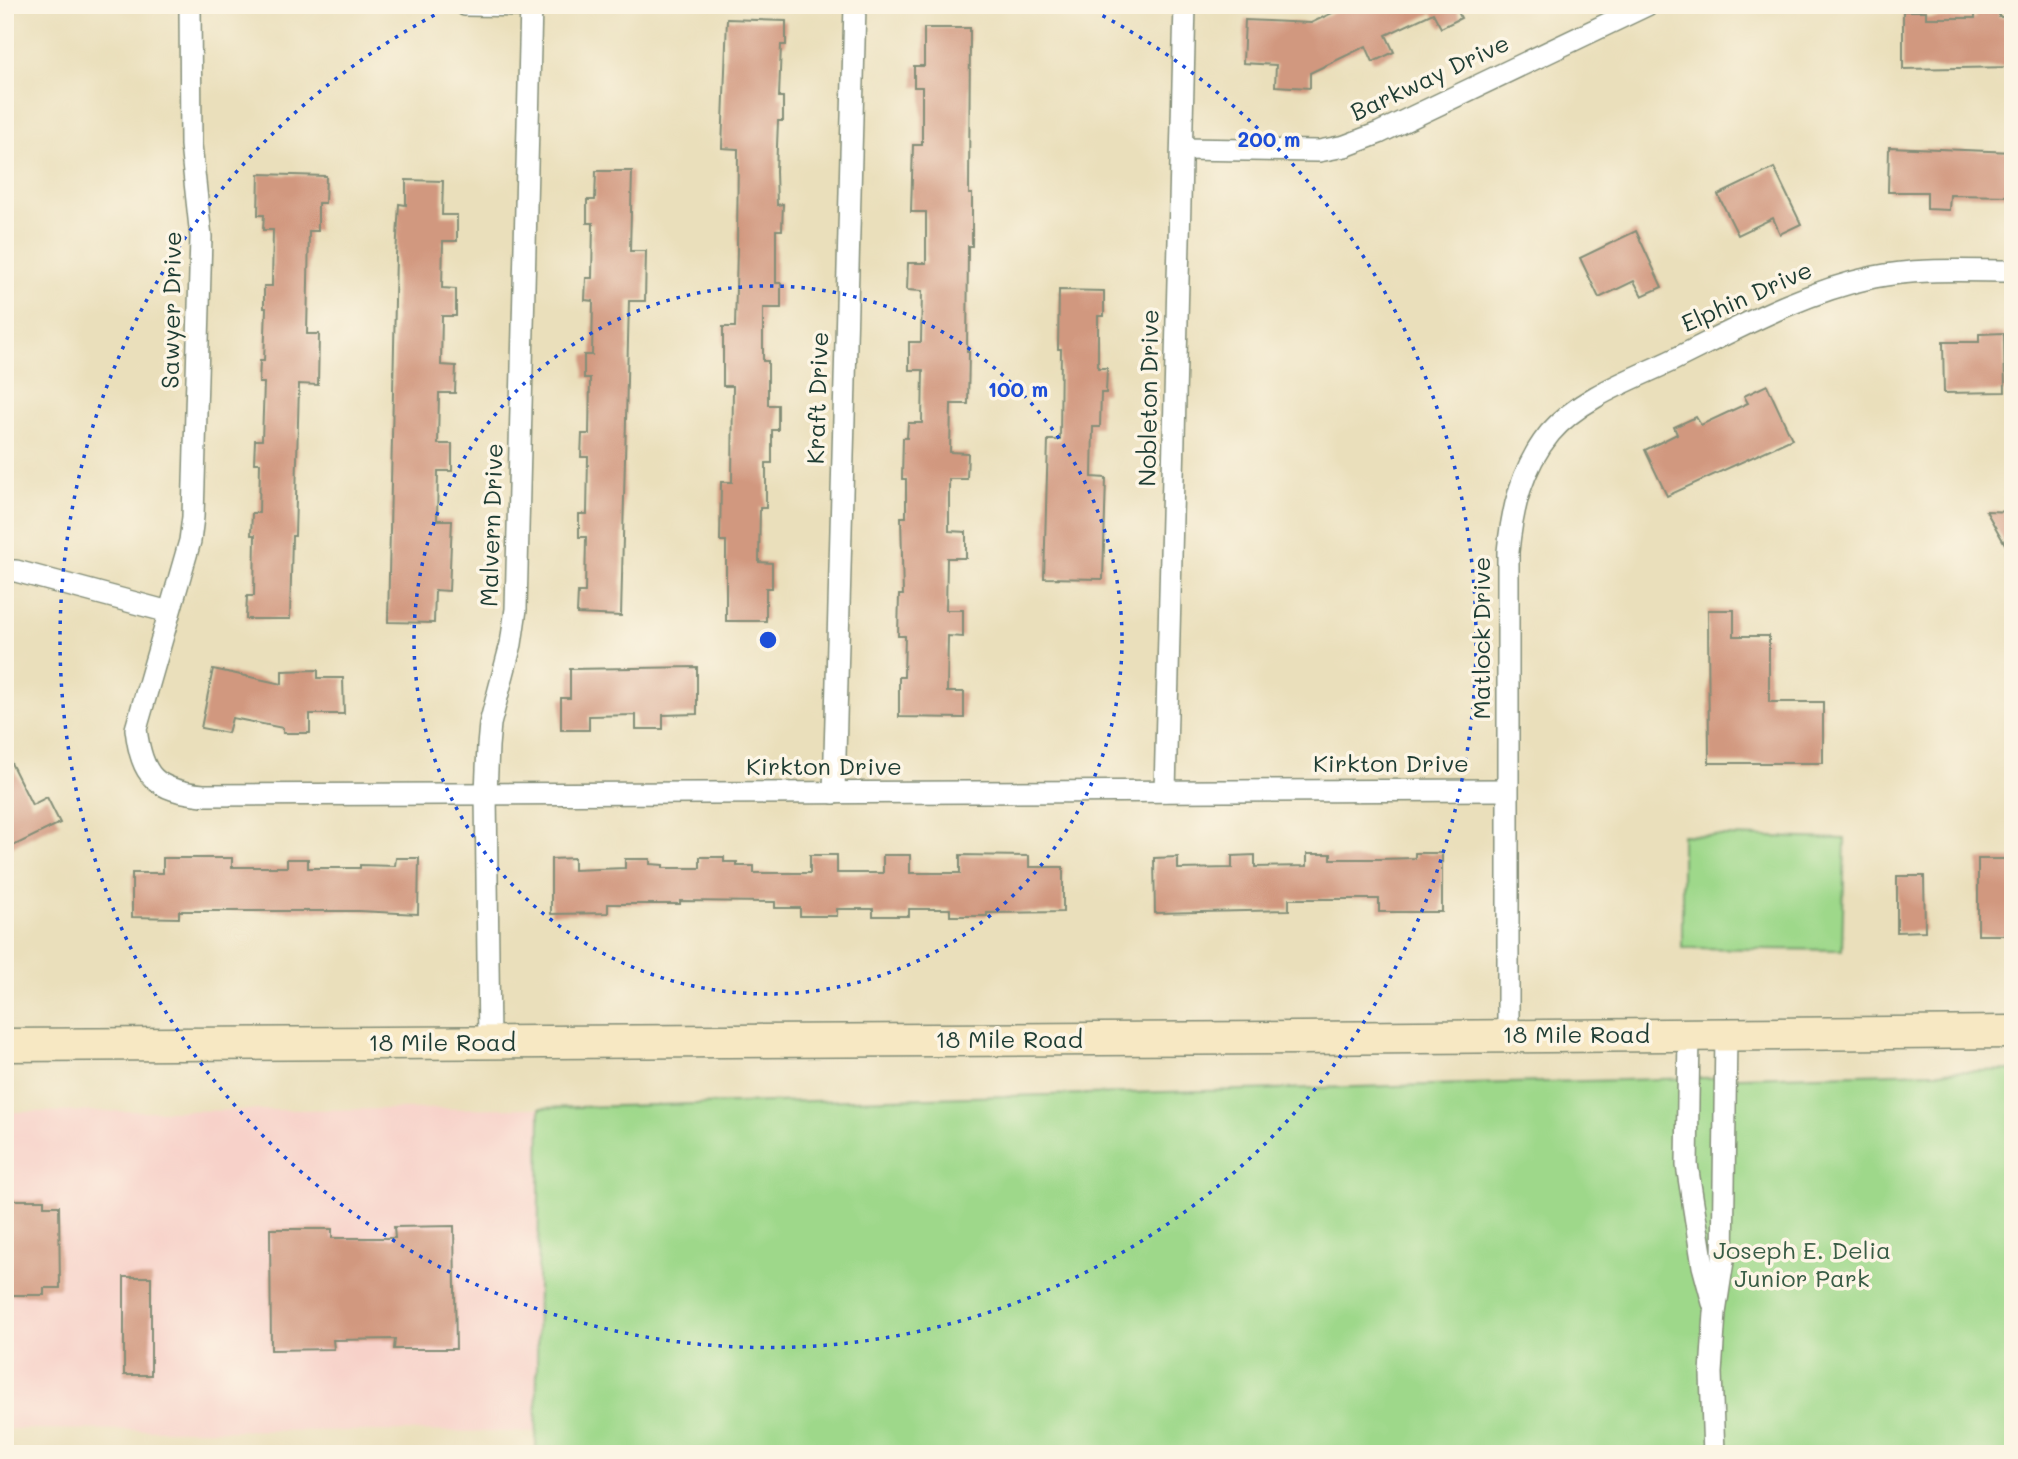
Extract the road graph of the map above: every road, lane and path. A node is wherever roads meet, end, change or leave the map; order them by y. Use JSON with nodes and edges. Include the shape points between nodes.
{"nodes":[{"id":1,"x":190,"y":5,"type":"edge"},
{"id":2,"x":465,"y":5,"type":"edge"},
{"id":3,"x":855,"y":5,"type":"edge"},
{"id":4,"x":1185,"y":5,"type":"edge"},
{"id":5,"x":1647,"y":5,"type":"edge"},
{"id":6,"x":531,"y":6,"type":"edge"},
{"id":7,"x":1182,"y":149,"type":"junction"},
{"id":8,"x":2013,"y":271,"type":"edge"},
{"id":9,"x":1535,"y":454,"type":"joint"},
{"id":10,"x":5,"y":571,"type":"edge"},
{"id":11,"x":169,"y":612,"type":"junction"},
{"id":12,"x":147,"y":772,"type":"joint"},
{"id":13,"x":1507,"y":790,"type":"junction"},
{"id":14,"x":1165,"y":791,"type":"junction"},
{"id":15,"x":486,"y":793,"type":"junction"},
{"id":16,"x":834,"y":793,"type":"junction"},
{"id":17,"x":2013,"y":1032,"type":"edge"},
{"id":18,"x":1689,"y":1034,"type":"junction"},
{"id":19,"x":1726,"y":1034,"type":"junction"},
{"id":20,"x":1508,"y":1036,"type":"junction"},
{"id":21,"x":489,"y":1043,"type":"junction"},
{"id":22,"x":5,"y":1045,"type":"edge"},
{"id":23,"x":1715,"y":1313,"type":"junction"},
{"id":24,"x":1714,"y":1454,"type":"edge"}],
"edges":[{"from":1,"to":11,"type":"street","name":"Sawyer Drive","via":[[191,145],[201,237],[195,494],[190,541]]},
{"from":2,"to":6,"type":"street"},
{"from":3,"to":16,"type":"street","name":"Kraft Drive"},
{"from":4,"to":7,"type":"street","name":"Nobleton Drive"},
{"from":5,"to":7,"type":"street","name":"Barkway Drive","via":[[1380,134],[1345,146],[1296,152]]},
{"from":6,"to":15,"type":"street","name":"Malvern Drive","via":[[516,609],[490,724]]},
{"from":7,"to":14,"type":"street","name":"Nobleton Drive"},
{"from":8,"to":9,"type":"street","name":"Elphin Drive","via":[[1904,273],[1816,293],[1595,397],[1563,420]]},
{"from":9,"to":13,"type":"street","name":"Matlock Drive","via":[[1514,508],[1508,552]]},
{"from":10,"to":11,"type":"street"},
{"from":11,"to":12,"type":"street","name":"Sawyer Drive","via":[[136,729]]},
{"from":12,"to":15,"type":"street","name":"Kirkton Drive","via":[[164,786],[203,795]]},
{"from":13,"to":14,"type":"street","name":"Kirkton Drive"},
{"from":13,"to":20,"type":"street","name":"Matlock Drive"},
{"from":14,"to":16,"type":"street","name":"Kirkton Drive"},
{"from":15,"to":16,"type":"street","name":"Kirkton Drive"},
{"from":15,"to":21,"type":"street","name":"Malvern Drive"},
{"from":17,"to":19,"type":"main road","name":"18 Mile Road"},
{"from":18,"to":19,"type":"main road","name":"18 Mile Road"},
{"from":18,"to":20,"type":"main road","name":"18 Mile Road"},
{"from":18,"to":23,"type":"street","via":[[1687,1166]]},
{"from":19,"to":23,"type":"street","via":[[1723,1261]]},
{"from":20,"to":21,"type":"main road","name":"18 Mile Road"},
{"from":21,"to":22,"type":"main road","name":"18 Mile Road"},
{"from":23,"to":24,"type":"street","via":[[1711,1373]]}]}
